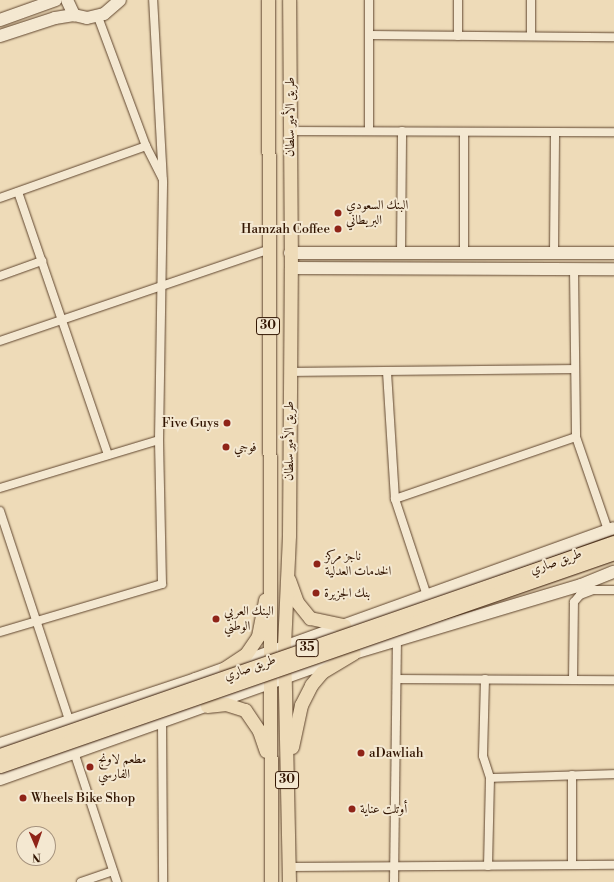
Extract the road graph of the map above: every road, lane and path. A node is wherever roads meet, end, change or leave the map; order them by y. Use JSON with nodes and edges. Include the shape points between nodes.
{"nodes":[{"id":1,"x":56,"y":0,"type":"edge"},
{"id":2,"x":67,"y":0,"type":"edge"},
{"id":3,"x":120,"y":0,"type":"edge"},
{"id":4,"x":153,"y":0,"type":"edge"},
{"id":5,"x":268,"y":0,"type":"edge"},
{"id":6,"x":289,"y":0,"type":"edge"},
{"id":7,"x":370,"y":0,"type":"edge"},
{"id":8,"x":458,"y":0,"type":"edge"},
{"id":9,"x":530,"y":0,"type":"edge"},
{"id":10,"x":74,"y":15,"type":"junction"},
{"id":11,"x":98,"y":17,"type":"junction"},
{"id":12,"x":0,"y":20,"type":"edge"},
{"id":13,"x":369,"y":35,"type":"junction"},
{"id":14,"x":531,"y":35,"type":"junction"},
{"id":15,"x":0,"y":36,"type":"edge"},
{"id":16,"x":458,"y":36,"type":"junction"},
{"id":17,"x":614,"y":37,"type":"edge"},
{"id":18,"x":290,"y":131,"type":"junction"},
{"id":19,"x":369,"y":131,"type":"junction"},
{"id":20,"x":402,"y":131,"type":"junction"},
{"id":21,"x":464,"y":132,"type":"junction"},
{"id":22,"x":554,"y":132,"type":"junction"},
{"id":23,"x":614,"y":132,"type":"edge"},
{"id":24,"x":146,"y":146,"type":"junction"},
{"id":25,"x":164,"y":182,"type":"junction"},
{"id":26,"x":18,"y":192,"type":"junction"},
{"id":27,"x":0,"y":198,"type":"edge"},
{"id":28,"x":268,"y":250,"type":"junction"},
{"id":29,"x":554,"y":252,"type":"junction"},
{"id":30,"x":290,"y":253,"type":"junction"},
{"id":31,"x":401,"y":253,"type":"junction"},
{"id":32,"x":424,"y":253,"type":"junction"},
{"id":33,"x":464,"y":253,"type":"junction"},
{"id":34,"x":614,"y":253,"type":"edge"},
{"id":35,"x":42,"y":261,"type":"junction"},
{"id":36,"x":291,"y":268,"type":"junction"},
{"id":37,"x":424,"y":268,"type":"junction"},
{"id":38,"x":574,"y":268,"type":"junction"},
{"id":39,"x":614,"y":269,"type":"edge"},
{"id":40,"x":0,"y":276,"type":"edge"},
{"id":41,"x":162,"y":286,"type":"junction"},
{"id":42,"x":62,"y":320,"type":"junction"},
{"id":43,"x":0,"y":341,"type":"edge"},
{"id":44,"x":575,"y":369,"type":"junction"},
{"id":45,"x":290,"y":372,"type":"junction"},
{"id":46,"x":387,"y":372,"type":"junction"},
{"id":47,"x":576,"y":437,"type":"junction"},
{"id":48,"x":159,"y":440,"type":"junction"},
{"id":49,"x":108,"y":455,"type":"junction"},
{"id":50,"x":0,"y":488,"type":"edge"},
{"id":51,"x":395,"y":499,"type":"junction"},
{"id":52,"x":0,"y":511,"type":"edge"},
{"id":53,"x":612,"y":533,"type":"edge"},
{"id":54,"x":614,"y":553,"type":"edge"},
{"id":55,"x":272,"y":571,"type":"junction"},
{"id":56,"x":614,"y":572,"type":"edge"},
{"id":57,"x":287,"y":575,"type":"junction"},
{"id":58,"x":614,"y":590,"type":"edge"},
{"id":59,"x":426,"y":596,"type":"junction"},
{"id":60,"x":36,"y":621,"type":"junction"},
{"id":61,"x":344,"y":626,"type":"junction"},
{"id":62,"x":0,"y":632,"type":"edge"},
{"id":63,"x":397,"y":639,"type":"junction"},
{"id":64,"x":284,"y":646,"type":"junction"},
{"id":65,"x":271,"y":652,"type":"junction"},
{"id":66,"x":354,"y":653,"type":"junction"},
{"id":67,"x":307,"y":660,"type":"junction"},
{"id":68,"x":225,"y":668,"type":"junction"},
{"id":69,"x":285,"y":677,"type":"junction"},
{"id":70,"x":195,"y":679,"type":"junction"},
{"id":71,"x":396,"y":679,"type":"junction"},
{"id":72,"x":485,"y":680,"type":"junction"},
{"id":73,"x":572,"y":680,"type":"junction"},
{"id":74,"x":614,"y":680,"type":"edge"},
{"id":75,"x":269,"y":683,"type":"junction"},
{"id":76,"x":207,"y":706,"type":"junction"},
{"id":77,"x":70,"y":720,"type":"junction"},
{"id":78,"x":162,"y":721,"type":"junction"},
{"id":79,"x":0,"y":744,"type":"edge"},
{"id":80,"x":74,"y":752,"type":"junction"},
{"id":81,"x":0,"y":755,"type":"edge"},
{"id":82,"x":0,"y":766,"type":"edge"},
{"id":83,"x":271,"y":768,"type":"junction"},
{"id":84,"x":287,"y":768,"type":"junction"},
{"id":85,"x":614,"y":774,"type":"edge"},
{"id":86,"x":572,"y":775,"type":"junction"},
{"id":87,"x":490,"y":778,"type":"junction"},
{"id":88,"x":0,"y":779,"type":"edge"},
{"id":89,"x":572,"y":865,"type":"junction"},
{"id":90,"x":614,"y":865,"type":"edge"},
{"id":91,"x":394,"y":866,"type":"junction"},
{"id":92,"x":488,"y":866,"type":"junction"},
{"id":93,"x":289,"y":867,"type":"junction"},
{"id":94,"x":113,"y":871,"type":"junction"},
{"id":95,"x":81,"y":882,"type":"edge"},
{"id":96,"x":117,"y":882,"type":"edge"},
{"id":97,"x":164,"y":882,"type":"edge"},
{"id":98,"x":271,"y":882,"type":"edge"},
{"id":99,"x":289,"y":882,"type":"edge"},
{"id":100,"x":394,"y":882,"type":"edge"}],
"edges":[{"from":1,"to":12,"type":"main road"},
{"from":2,"to":10,"type":"main road"},
{"from":3,"to":11,"type":"main road"},
{"from":4,"to":25,"type":"street"},
{"from":5,"to":28,"type":"main road","name":"طريق الأمير سلطان","number":"30"},
{"from":6,"to":18,"type":"main road","name":"طريق الأمير سلطان","number":"30"},
{"from":7,"to":13,"type":"street"},
{"from":8,"to":16,"type":"street"},
{"from":9,"to":14,"type":"street"},
{"from":10,"to":11,"type":"main road"},
{"from":10,"to":15,"type":"main road","via":[[55,18]]},
{"from":11,"to":24,"type":"street"},
{"from":13,"to":16,"type":"street"},
{"from":13,"to":19,"type":"street"},
{"from":14,"to":16,"type":"street"},
{"from":14,"to":17,"type":"street"},
{"from":18,"to":19,"type":"street"},
{"from":18,"to":30,"type":"main road","name":"طريق الأمير سلطان","number":"30"},
{"from":19,"to":20,"type":"street"},
{"from":20,"to":21,"type":"street"},
{"from":20,"to":31,"type":"street"},
{"from":21,"to":22,"type":"street"},
{"from":21,"to":33,"type":"street"},
{"from":22,"to":23,"type":"street"},
{"from":22,"to":29,"type":"street"},
{"from":24,"to":25,"type":"street"},
{"from":24,"to":26,"type":"street"},
{"from":25,"to":41,"type":"street"},
{"from":26,"to":27,"type":"street"},
{"from":26,"to":35,"type":"street"},
{"from":28,"to":41,"type":"street"},
{"from":28,"to":55,"type":"main road","name":"طريق الأمير سلطان","number":"30"},
{"from":29,"to":33,"type":"main road"},
{"from":29,"to":34,"type":"main road"},
{"from":30,"to":31,"type":"main road"},
{"from":30,"to":36,"type":"main road","name":"طريق الأمير سلطان","number":"30"},
{"from":31,"to":32,"type":"main road"},
{"from":32,"to":33,"type":"main road"},
{"from":32,"to":37,"type":"main road"},
{"from":35,"to":40,"type":"street"},
{"from":35,"to":42,"type":"street"},
{"from":36,"to":37,"type":"main road"},
{"from":36,"to":45,"type":"main road","name":"طريق الأمير سلطان","number":"30"},
{"from":37,"to":38,"type":"main road"},
{"from":38,"to":39,"type":"main road"},
{"from":38,"to":44,"type":"street"},
{"from":41,"to":42,"type":"street"},
{"from":41,"to":48,"type":"street"},
{"from":42,"to":43,"type":"street"},
{"from":42,"to":49,"type":"street"},
{"from":44,"to":46,"type":"street"},
{"from":44,"to":47,"type":"street"},
{"from":45,"to":46,"type":"street"},
{"from":45,"to":57,"type":"main road","name":"طريق الأمير سلطان","number":"30"},
{"from":46,"to":51,"type":"street"},
{"from":47,"to":51,"type":"street"},
{"from":47,"to":53,"type":"street"},
{"from":48,"to":49,"type":"street"},
{"from":48,"to":60,"type":"street","via":[[162,584]]},
{"from":49,"to":50,"type":"street"},
{"from":51,"to":59,"type":"street"},
{"from":52,"to":60,"type":"street"},
{"from":53,"to":59,"type":"main road"},
{"from":53,"to":81,"type":"main road","name":"طريق صاري","number":"35","bridge":true},
{"from":54,"to":67,"type":"main road","name":"طريق صاري","number":"35","bridge":true},
{"from":55,"to":65,"type":"main road","name":"طريق الأمير سلطان","number":"30"},
{"from":55,"to":68,"type":"main road","via":[[258,636],[246,654]]},
{"from":56,"to":63,"type":"main road","via":[[581,585]]},
{"from":57,"to":61,"type":"main road","via":[[297,602],[310,618]]},
{"from":57,"to":64,"type":"main road","name":"طريق الأمير سلطان","number":"30"},
{"from":58,"to":73,"type":"street","via":[[583,593],[573,604]]},
{"from":59,"to":61,"type":"main road"},
{"from":60,"to":62,"type":"street"},
{"from":60,"to":77,"type":"street"},
{"from":61,"to":64,"type":"main road","name":"طريق صاري"},
{"from":61,"to":67,"type":"main road","via":[[307,645],[304,655]]},
{"from":63,"to":66,"type":"main road"},
{"from":63,"to":71,"type":"street"},
{"from":64,"to":65,"type":"main road","name":"طريق صاري"},
{"from":64,"to":69,"type":"main road","name":"طريق الأمير سلطان","number":"30"},
{"from":65,"to":68,"type":"main road","name":"طريق صاري"},
{"from":65,"to":75,"type":"main road","name":"طريق الأمير سلطان","number":"30"},
{"from":66,"to":67,"type":"main road"},
{"from":66,"to":69,"type":"main road"},
{"from":66,"to":84,"type":"main road","via":[[322,672],[311,685],[300,705]]},
{"from":67,"to":82,"type":"main road","name":"طريق صاري","number":"35","bridge":true},
{"from":68,"to":70,"type":"main road","name":"طريق صاري"},
{"from":69,"to":75,"type":"main road"},
{"from":69,"to":84,"type":"main road","name":"طريق الأمير سلطان","number":"30"},
{"from":70,"to":76,"type":"main road","via":[[232,671],[242,677],[240,687]]},
{"from":70,"to":77,"type":"main road","name":"طريق صاري"},
{"from":71,"to":72,"type":"street"},
{"from":71,"to":91,"type":"street"},
{"from":72,"to":73,"type":"street"},
{"from":72,"to":87,"type":"street","via":[[483,756]]},
{"from":73,"to":74,"type":"street"},
{"from":75,"to":76,"type":"main road"},
{"from":75,"to":83,"type":"main road","name":"طريق الأمير سلطان","number":"30"},
{"from":76,"to":78,"type":"main road"},
{"from":76,"to":83,"type":"main road","via":[[226,704],[245,710],[260,731]]},
{"from":77,"to":79,"type":"main road","name":"طريق صاري"},
{"from":78,"to":80,"type":"main road"},
{"from":78,"to":97,"type":"street"},
{"from":80,"to":88,"type":"main road"},
{"from":80,"to":94,"type":"street"},
{"from":83,"to":98,"type":"main road","name":"طريق الأمير سلطان","number":"30"},
{"from":84,"to":93,"type":"main road","name":"طريق الأمير سلطان","number":"30"},
{"from":85,"to":86,"type":"street"},
{"from":86,"to":87,"type":"street"},
{"from":86,"to":89,"type":"street"},
{"from":87,"to":92,"type":"street"},
{"from":89,"to":90,"type":"street"},
{"from":89,"to":92,"type":"street"},
{"from":91,"to":92,"type":"street"},
{"from":91,"to":93,"type":"street"},
{"from":91,"to":100,"type":"street"},
{"from":93,"to":99,"type":"main road","name":"طريق الأمير سلطان","number":"30"},
{"from":94,"to":95,"type":"street"},
{"from":94,"to":96,"type":"street"}]}
